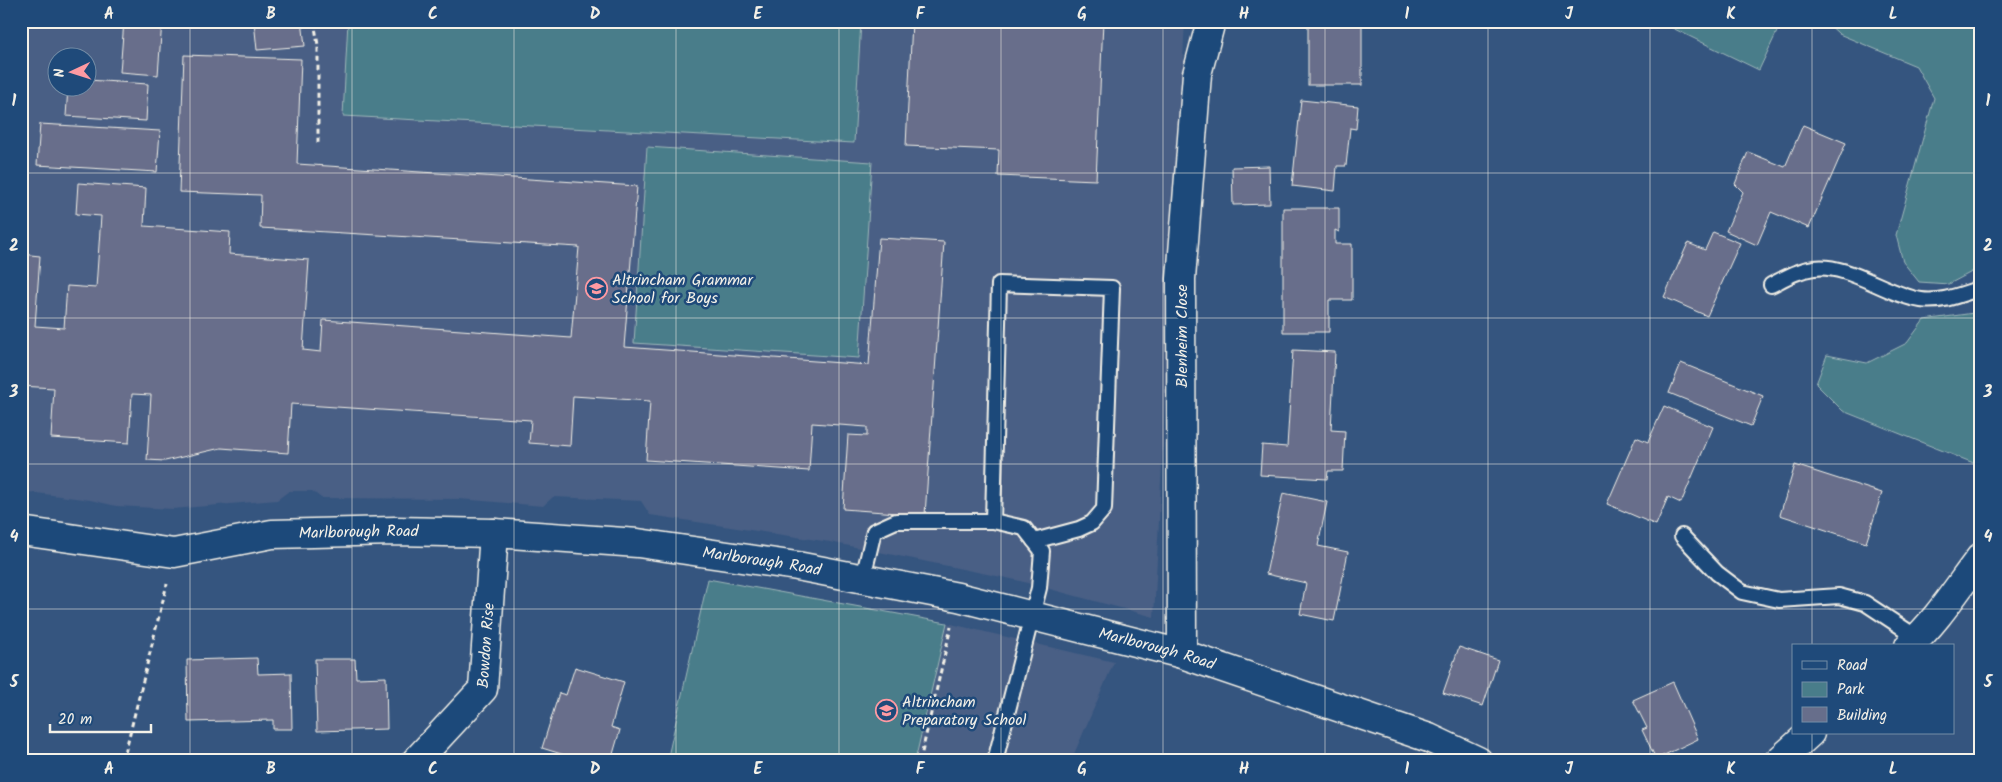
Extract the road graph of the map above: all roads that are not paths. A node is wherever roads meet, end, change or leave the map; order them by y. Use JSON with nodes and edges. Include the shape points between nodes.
{"nodes":[{"id":1,"x":1211,"y":21,"type":"edge"},
{"id":2,"x":1772,"y":285,"type":"dead end"},
{"id":3,"x":1981,"y":288,"type":"edge"},
{"id":4,"x":993,"y":521,"type":"junction"},
{"id":5,"x":21,"y":531,"type":"edge"},
{"id":6,"x":494,"y":533,"type":"junction"},
{"id":7,"x":1682,"y":536,"type":"dead end"},
{"id":8,"x":1034,"y":541,"type":"junction"},
{"id":9,"x":1981,"y":557,"type":"edge"},
{"id":10,"x":863,"y":578,"type":"junction"},
{"id":11,"x":1032,"y":615,"type":"junction"},
{"id":12,"x":1914,"y":642,"type":"edge"},
{"id":13,"x":1182,"y":654,"type":"junction"},
{"id":14,"x":1809,"y":734,"type":"edge"},
{"id":15,"x":416,"y":761,"type":"edge"},
{"id":16,"x":995,"y":761,"type":"edge"},
{"id":17,"x":1478,"y":761,"type":"edge"},
{"id":18,"x":1778,"y":761,"type":"edge"}],
"edges":[{"from":1,"to":13,"type":"street","name":"Blenheim Close","via":[[1197,74],[1181,279]]},
{"from":2,"to":3,"type":"lane","via":[[1793,273],[1815,267],[1833,269],[1922,300],[1947,298]]},
{"from":4,"to":8,"type":"lane","via":[[1024,528]]},
{"from":4,"to":8,"type":"lane","via":[[1000,284],[1112,288],[1104,509],[1092,523],[1079,529]]},
{"from":4,"to":10,"type":"lane","via":[[896,521],[874,531]]},
{"from":5,"to":6,"type":"street","name":"Marlborough Road","via":[[174,553],[272,534]]},
{"from":6,"to":10,"type":"street","name":"Marlborough Road","via":[[638,543]]},
{"from":6,"to":15,"type":"street","name":"Bowdon Rise","via":[[483,689]]},
{"from":7,"to":12,"type":"lane","via":[[1717,573],[1742,592],[1779,600],[1839,596],[1865,603]]},
{"from":8,"to":11,"type":"lane","via":[[1042,551],[1039,588]]},
{"from":9,"to":12,"type":"street"},
{"from":10,"to":11,"type":"street","name":"Marlborough Road"},
{"from":11,"to":13,"type":"street","name":"Marlborough Road"},
{"from":11,"to":16,"type":"lane"},
{"from":13,"to":17,"type":"street","name":"Marlborough Road","via":[[1429,738]]},
{"from":14,"to":18,"type":"street"}]}
